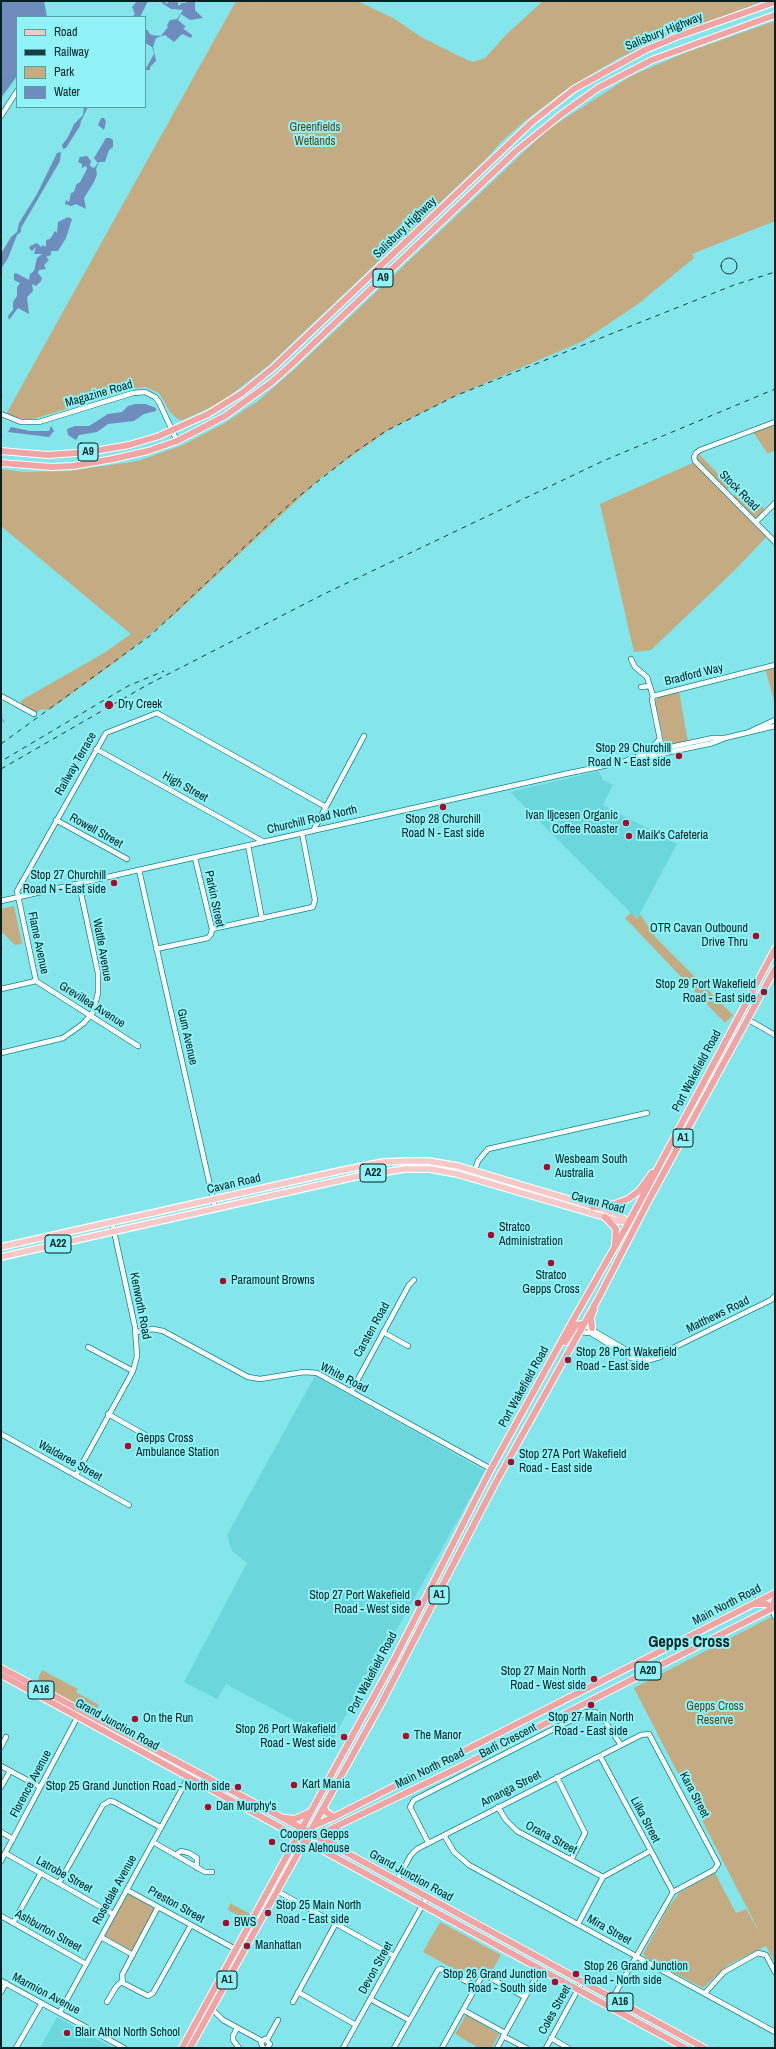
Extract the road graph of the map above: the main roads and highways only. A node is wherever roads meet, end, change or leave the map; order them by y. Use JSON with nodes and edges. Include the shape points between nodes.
{"nodes":[{"id":1,"x":775,"y":2,"type":"edge"},
{"id":2,"x":775,"y":16,"type":"edge"},
{"id":3,"x":1,"y":451,"type":"edge"},
{"id":4,"x":1,"y":463,"type":"edge"},
{"id":5,"x":774,"y":952,"type":"edge"},
{"id":6,"x":775,"y":969,"type":"edge"},
{"id":7,"x":716,"y":1076,"type":"junction"},
{"id":8,"x":700,"y":1089,"type":"junction"},
{"id":9,"x":671,"y":1145,"type":"junction"},
{"id":10,"x":339,"y":1171,"type":"junction"},
{"id":11,"x":341,"y":1180,"type":"junction"},
{"id":12,"x":284,"y":1184,"type":"junction"},
{"id":13,"x":274,"y":1195,"type":"junction"},
{"id":14,"x":649,"y":1200,"type":"junction"},
{"id":15,"x":593,"y":1207,"type":"junction"},
{"id":16,"x":605,"y":1218,"type":"junction"},
{"id":17,"x":629,"y":1222,"type":"junction"},
{"id":18,"x":615,"y":1246,"type":"junction"},
{"id":19,"x":1,"y":1247,"type":"edge"},
{"id":20,"x":1,"y":1257,"type":"edge"},
{"id":21,"x":617,"y":1263,"type":"junction"},
{"id":22,"x":598,"y":1299,"type":"junction"},
{"id":23,"x":582,"y":1324,"type":"junction"},
{"id":24,"x":592,"y":1328,"type":"road end"},
{"id":25,"x":558,"y":1348,"type":"junction"},
{"id":26,"x":508,"y":1459,"type":"junction"},
{"id":27,"x":491,"y":1469,"type":"junction"},
{"id":28,"x":495,"y":1484,"type":"junction"},
{"id":29,"x":775,"y":1593,"type":"edge"},
{"id":30,"x":775,"y":1599,"type":"edge"},
{"id":31,"x":422,"y":1604,"type":"junction"},
{"id":32,"x":754,"y":1604,"type":"junction"},
{"id":33,"x":774,"y":1607,"type":"edge"},
{"id":34,"x":432,"y":1610,"type":"junction"},
{"id":35,"x":1,"y":1668,"type":"edge"},
{"id":36,"x":1,"y":1675,"type":"edge"},
{"id":37,"x":80,"y":1714,"type":"junction"},
{"id":38,"x":354,"y":1733,"type":"junction"},
{"id":39,"x":362,"y":1738,"type":"junction"},
{"id":40,"x":192,"y":1771,"type":"junction"},
{"id":41,"x":188,"y":1778,"type":"junction"},
{"id":42,"x":405,"y":1781,"type":"junction"},
{"id":43,"x":409,"y":1790,"type":"junction"},
{"id":44,"x":324,"y":1807,"type":"junction"},
{"id":45,"x":310,"y":1812,"type":"junction"},
{"id":46,"x":334,"y":1817,"type":"junction"},
{"id":47,"x":282,"y":1818,"type":"junction"},
{"id":48,"x":313,"y":1826,"type":"junction"},
{"id":49,"x":338,"y":1826,"type":"junction"},
{"id":50,"x":302,"y":1829,"type":"junction"},
{"id":51,"x":309,"y":1833,"type":"junction"},
{"id":52,"x":316,"y":1836,"type":"junction"},
{"id":53,"x":298,"y":1837,"type":"junction"},
{"id":54,"x":305,"y":1841,"type":"junction"},
{"id":55,"x":337,"y":1848,"type":"junction"},
{"id":56,"x":397,"y":1880,"type":"junction"},
{"id":57,"x":387,"y":1885,"type":"junction"},
{"id":58,"x":398,"y":1892,"type":"junction"},
{"id":59,"x":239,"y":1951,"type":"junction"},
{"id":60,"x":208,"y":2006,"type":"junction"},
{"id":61,"x":182,"y":2048,"type":"edge"},
{"id":62,"x":190,"y":2048,"type":"edge"},
{"id":63,"x":685,"y":2048,"type":"edge"},
{"id":64,"x":704,"y":2048,"type":"edge"}],
"edges":[{"from":1,"to":3,"type":"highway","name":"Salisbury Highway","number":"A9","via":[[645,50],[574,89],[532,122],[274,367],[242,393],[208,414],[172,431],[129,445],[89,452],[48,455]]},
{"from":2,"to":4,"type":"highway","name":"Salisbury Highway","number":"A9","via":[[652,60],[612,80],[562,113],[516,151],[272,382],[225,416],[177,441],[134,454],[73,466]]},
{"from":5,"to":8,"type":"highway","name":"Port Wakefield Road","number":"A1"},
{"from":6,"to":7,"type":"highway","name":"Port Wakefield Road","number":"A1"},
{"from":7,"to":8,"type":"highway"},
{"from":7,"to":14,"type":"highway","name":"Port Wakefield Road","number":"A1"},
{"from":8,"to":9,"type":"highway","name":"Port Wakefield Road","number":"A1"},
{"from":9,"to":15,"type":"highway","via":[[644,1185],[633,1196],[615,1204]]},
{"from":9,"to":17,"type":"highway","name":"Port Wakefield Road","number":"A1"},
{"from":10,"to":11,"type":"main road"},
{"from":10,"to":12,"type":"main road","name":"Cavan Road","number":"A22"},
{"from":10,"to":15,"type":"main road","name":"Cavan Road","number":"A22","via":[[383,1162],[416,1161],[445,1164],[474,1170]]},
{"from":11,"to":13,"type":"main road","name":"Cavan Road","number":"A22"},
{"from":11,"to":16,"type":"main road","name":"Cavan Road","number":"A22","via":[[405,1169],[444,1171]]},
{"from":12,"to":13,"type":"main road"},
{"from":12,"to":19,"type":"main road","name":"Cavan Road","number":"A22"},
{"from":13,"to":20,"type":"main road","name":"Cavan Road","number":"A22"},
{"from":14,"to":17,"type":"highway"},
{"from":14,"to":21,"type":"highway","name":"Port Wakefield Road","number":"A1"},
{"from":15,"to":17,"type":"main road","name":"Cavan Road","via":[[622,1216]]},
{"from":16,"to":17,"type":"main road","name":"Cavan Road","number":"A22"},
{"from":16,"to":18,"type":"highway","via":[[616,1229]]},
{"from":17,"to":18,"type":"highway","name":"Port Wakefield Road","number":"A1"},
{"from":17,"to":21,"type":"highway"},
{"from":18,"to":25,"type":"highway","name":"Port Wakefield Road","number":"A1"},
{"from":21,"to":22,"type":"highway","name":"Port Wakefield Road","number":"A1"},
{"from":22,"to":23,"type":"highway","name":"Port Wakefield Road","number":"A1"},
{"from":22,"to":24,"type":"highway","via":[[592,1315]]},
{"from":23,"to":25,"type":"highway","via":[[576,1325],[564,1344]]},
{"from":23,"to":26,"type":"highway","name":"Port Wakefield Road","number":"A1"},
{"from":25,"to":27,"type":"highway","name":"Port Wakefield Road","number":"A1"},
{"from":26,"to":27,"type":"highway","via":[[499,1468]]},
{"from":26,"to":28,"type":"highway","name":"Port Wakefield Road","number":"A1"},
{"from":27,"to":28,"type":"highway"},
{"from":27,"to":31,"type":"highway","name":"Port Wakefield Road","number":"A1"},
{"from":28,"to":34,"type":"highway","name":"Port Wakefield Road","number":"A1"},
{"from":29,"to":32,"type":"highway","name":"Main North Road","number":"A20"},
{"from":30,"to":33,"type":"highway"},
{"from":31,"to":34,"type":"highway"},
{"from":31,"to":38,"type":"highway","name":"Port Wakefield Road","number":"A1"},
{"from":32,"to":33,"type":"highway"},
{"from":32,"to":42,"type":"highway","name":"Main North Road","number":"A20"},
{"from":33,"to":43,"type":"highway","name":"Main North Road","number":"A20","via":[[456,1769]]},
{"from":34,"to":39,"type":"highway","name":"Port Wakefield Road","number":"A1"},
{"from":35,"to":37,"type":"highway","name":"Grand Junction Road","number":"A16"},
{"from":36,"to":37,"type":"highway","name":"Grand Junction Road","number":"A16"},
{"from":37,"to":40,"type":"highway","name":"Grand Junction Road","number":"A16"},
{"from":37,"to":41,"type":"highway","name":"Grand Junction Road","number":"A16"},
{"from":38,"to":39,"type":"highway"},
{"from":38,"to":45,"type":"highway","name":"Port Wakefield Road","number":"A1"},
{"from":39,"to":44,"type":"highway","name":"Port Wakefield Road","number":"A1"},
{"from":40,"to":41,"type":"highway"},
{"from":40,"to":47,"type":"highway","name":"Grand Junction Road","number":"A16"},
{"from":41,"to":53,"type":"highway","name":"Grand Junction Road","number":"A16"},
{"from":42,"to":43,"type":"highway"},
{"from":42,"to":46,"type":"highway","name":"Main North Road","number":"A20"},
{"from":43,"to":49,"type":"highway","name":"Main North Road","number":"A20"},
{"from":44,"to":46,"type":"highway","via":[[326,1812]]},
{"from":44,"to":48,"type":"highway","name":"Port Wakefield Road","number":"A1"},
{"from":45,"to":47,"type":"highway","via":[[295,1818]]},
{"from":45,"to":50,"type":"highway","name":"Port Wakefield Road","number":"A1"},
{"from":46,"to":48,"type":"highway","name":"Main North Road","number":"A20"},
{"from":47,"to":50,"type":"highway","name":"Grand Junction Road","number":"A16"},
{"from":48,"to":50,"type":"highway","name":"Main North Road","number":"A20"},
{"from":48,"to":51,"type":"highway","name":"Port Wakefield Road","number":"A1"},
{"from":49,"to":52,"type":"highway","name":"Main North Road","number":"A20"},
{"from":49,"to":55,"type":"highway","via":[[333,1840]]},
{"from":50,"to":51,"type":"highway","name":"Grand Junction Road","number":"A16"},
{"from":50,"to":53,"type":"highway","name":"Port Wakefield Road","number":"A1"},
{"from":51,"to":52,"type":"highway","name":"Grand Junction Road","number":"A16"},
{"from":51,"to":54,"type":"highway","name":"Port Wakefield Road","number":"A1"},
{"from":52,"to":54,"type":"highway","name":"Main North Road","number":"A20"},
{"from":52,"to":55,"type":"highway","name":"Grand Junction Road","number":"A16"},
{"from":53,"to":54,"type":"highway","name":"Grand Junction Road","number":"A16"},
{"from":53,"to":59,"type":"highway","number":"A1"},
{"from":54,"to":57,"type":"highway","name":"Grand Junction Road","number":"A16"},
{"from":54,"to":59,"type":"highway","number":"A1"},
{"from":55,"to":56,"type":"highway","name":"Grand Junction Road","number":"A16"},
{"from":56,"to":57,"type":"highway"},
{"from":56,"to":58,"type":"highway"},
{"from":56,"to":64,"type":"highway","name":"Grand Junction Road","number":"A16"},
{"from":57,"to":58,"type":"highway","name":"Grand Junction Road","number":"A16"},
{"from":58,"to":63,"type":"highway","name":"Grand Junction Road","number":"A16"},
{"from":59,"to":60,"type":"highway","number":"A1"},
{"from":60,"to":61,"type":"highway","number":"A1"},
{"from":60,"to":62,"type":"highway","number":"A1"}]}
